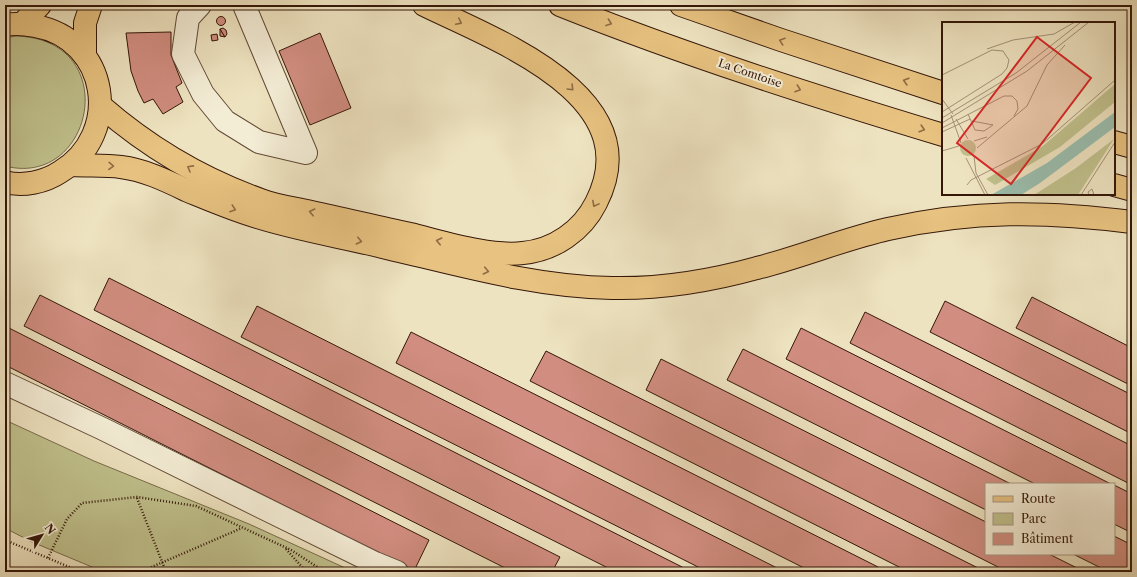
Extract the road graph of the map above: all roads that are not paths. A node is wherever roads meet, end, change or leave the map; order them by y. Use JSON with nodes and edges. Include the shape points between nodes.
{"nodes":[{"id":1,"x":40,"y":5,"type":"edge"},
{"id":2,"x":91,"y":5,"type":"edge"},
{"id":3,"x":200,"y":5,"type":"edge"},
{"id":4,"x":244,"y":5,"type":"edge"},
{"id":5,"x":424,"y":5,"type":"edge"},
{"id":6,"x":560,"y":5,"type":"edge"},
{"id":7,"x":681,"y":5,"type":"edge"},
{"id":8,"x":14,"y":24,"type":"edge"},
{"id":9,"x":85,"y":56,"type":"junction"},
{"id":10,"x":942,"y":92,"type":"edge"},
{"id":11,"x":101,"y":106,"type":"junction"},
{"id":12,"x":942,"y":136,"type":"edge"},
{"id":13,"x":1115,"y":142,"type":"edge"},
{"id":14,"x":1132,"y":147,"type":"edge"},
{"id":15,"x":72,"y":165,"type":"junction"},
{"id":16,"x":6,"y":183,"type":"edge"},
{"id":17,"x":1115,"y":185,"type":"edge"},
{"id":18,"x":1132,"y":190,"type":"edge"},
{"id":19,"x":1132,"y":222,"type":"edge"},
{"id":20,"x":5,"y":384,"type":"edge"},
{"id":21,"x":397,"y":572,"type":"edge"}],
"edges":[{"from":1,"to":8,"type":"main road"},
{"from":2,"to":9,"type":"main road","via":[[85,23]]},
{"from":3,"to":4,"type":"lane","via":[[188,18],[183,54],[203,94],[224,121],[259,142],[306,153]]},
{"from":5,"to":11,"type":"main road","one_way":true,"via":[[549,70],[579,95],[598,122],[607,149],[607,173],[604,184],[593,209],[584,221],[561,241],[536,251],[504,253],[462,246],[263,201],[212,181],[171,158],[120,124]]},
{"from":6,"to":12,"type":"main road","name":"La Comtoise","one_way":true,"via":[[687,51]]},
{"from":10,"to":7,"type":"main road","one_way":true},
{"from":8,"to":9,"type":"main road","via":[[46,28],[68,39]]},
{"from":9,"to":11,"type":"main road","via":[[94,71]]},
{"from":11,"to":15,"type":"main road","via":[[97,128],[87,149]]},
{"from":13,"to":14,"type":"main road"},
{"from":15,"to":16,"type":"main road","via":[[53,177],[30,183]]},
{"from":15,"to":19,"type":"main road","one_way":true,"via":[[122,167],[153,175],[256,217],[450,263],[544,281],[611,288],[661,287],[708,280],[886,230],[946,218],[993,214],[1041,214]]},
{"from":17,"to":18,"type":"main road"},
{"from":20,"to":21,"type":"lane"}]}
